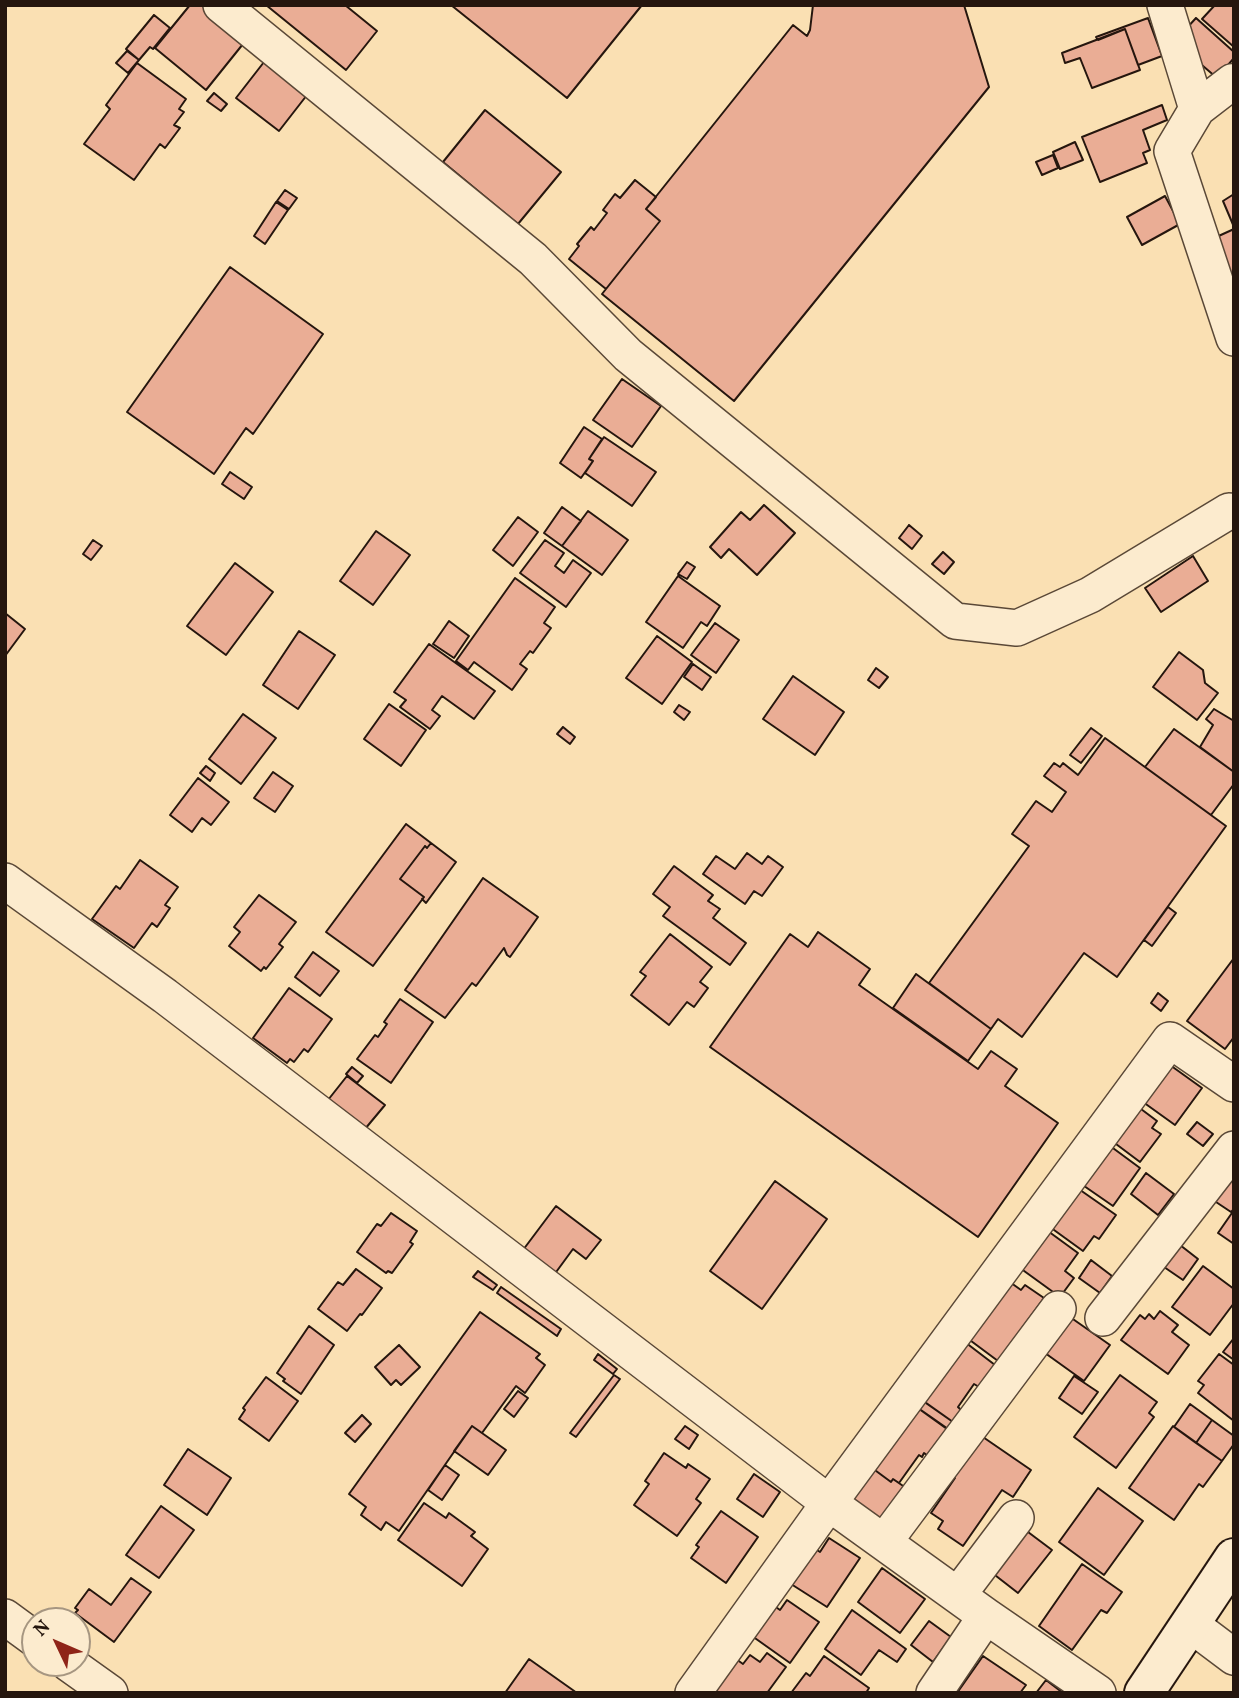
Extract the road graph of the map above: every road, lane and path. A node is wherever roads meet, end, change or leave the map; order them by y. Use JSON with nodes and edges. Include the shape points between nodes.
{"nodes":[{"id":1,"x":221,"y":5,"type":"edge"},
{"id":2,"x":1165,"y":5,"type":"edge"},
{"id":3,"x":1234,"y":83,"type":"edge"},
{"id":4,"x":1197,"y":109,"type":"junction"},
{"id":5,"x":1234,"y":338,"type":"edge"},
{"id":6,"x":1234,"y":512,"type":"edge"},
{"id":7,"x":5,"y":881,"type":"edge"},
{"id":8,"x":1234,"y":1084,"type":"edge"},
{"id":9,"x":1234,"y":1149,"type":"edge"},
{"id":10,"x":1058,"y":1309,"type":"dead end"},
{"id":11,"x":1103,"y":1318,"type":"dead end"},
{"id":12,"x":829,"y":1503,"type":"junction"},
{"id":13,"x":1016,"y":1518,"type":"dead end"},
{"id":14,"x":884,"y":1542,"type":"junction"},
{"id":15,"x":1234,"y":1558,"type":"edge"},
{"id":16,"x":958,"y":1595,"type":"junction"},
{"id":17,"x":986,"y":1616,"type":"junction"},
{"id":18,"x":5,"y":1618,"type":"edge"},
{"id":19,"x":1190,"y":1624,"type":"junction"},
{"id":20,"x":21,"y":1629,"type":"edge"},
{"id":21,"x":1234,"y":1657,"type":"edge"},
{"id":22,"x":88,"y":1677,"type":"edge"},
{"id":23,"x":110,"y":1693,"type":"edge"},
{"id":24,"x":693,"y":1693,"type":"edge"},
{"id":25,"x":934,"y":1693,"type":"edge"},
{"id":26,"x":1098,"y":1693,"type":"edge"},
{"id":27,"x":1144,"y":1693,"type":"edge"}],
"edges":[{"from":1,"to":6,"type":"street","via":[[533,259],[628,355],[955,621],[1017,628],[1090,595]]},
{"from":2,"to":4,"type":"street"},
{"from":3,"to":4,"type":"street"},
{"from":4,"to":5,"type":"street","via":[[1172,151]]},
{"from":7,"to":12,"type":"street","via":[[165,996]]},
{"from":8,"to":12,"type":"street","via":[[1170,1040]]},
{"from":9,"to":11,"type":"street"},
{"from":10,"to":14,"type":"street"},
{"from":12,"to":14,"type":"street"},
{"from":12,"to":24,"type":"street"},
{"from":13,"to":16,"type":"street"},
{"from":14,"to":16,"type":"street"},
{"from":15,"to":19,"type":"street"},
{"from":16,"to":17,"type":"street"},
{"from":17,"to":25,"type":"street"},
{"from":17,"to":26,"type":"street"},
{"from":18,"to":20,"type":"street"},
{"from":19,"to":21,"type":"street"},
{"from":19,"to":27,"type":"street"},
{"from":22,"to":23,"type":"street"}]}
